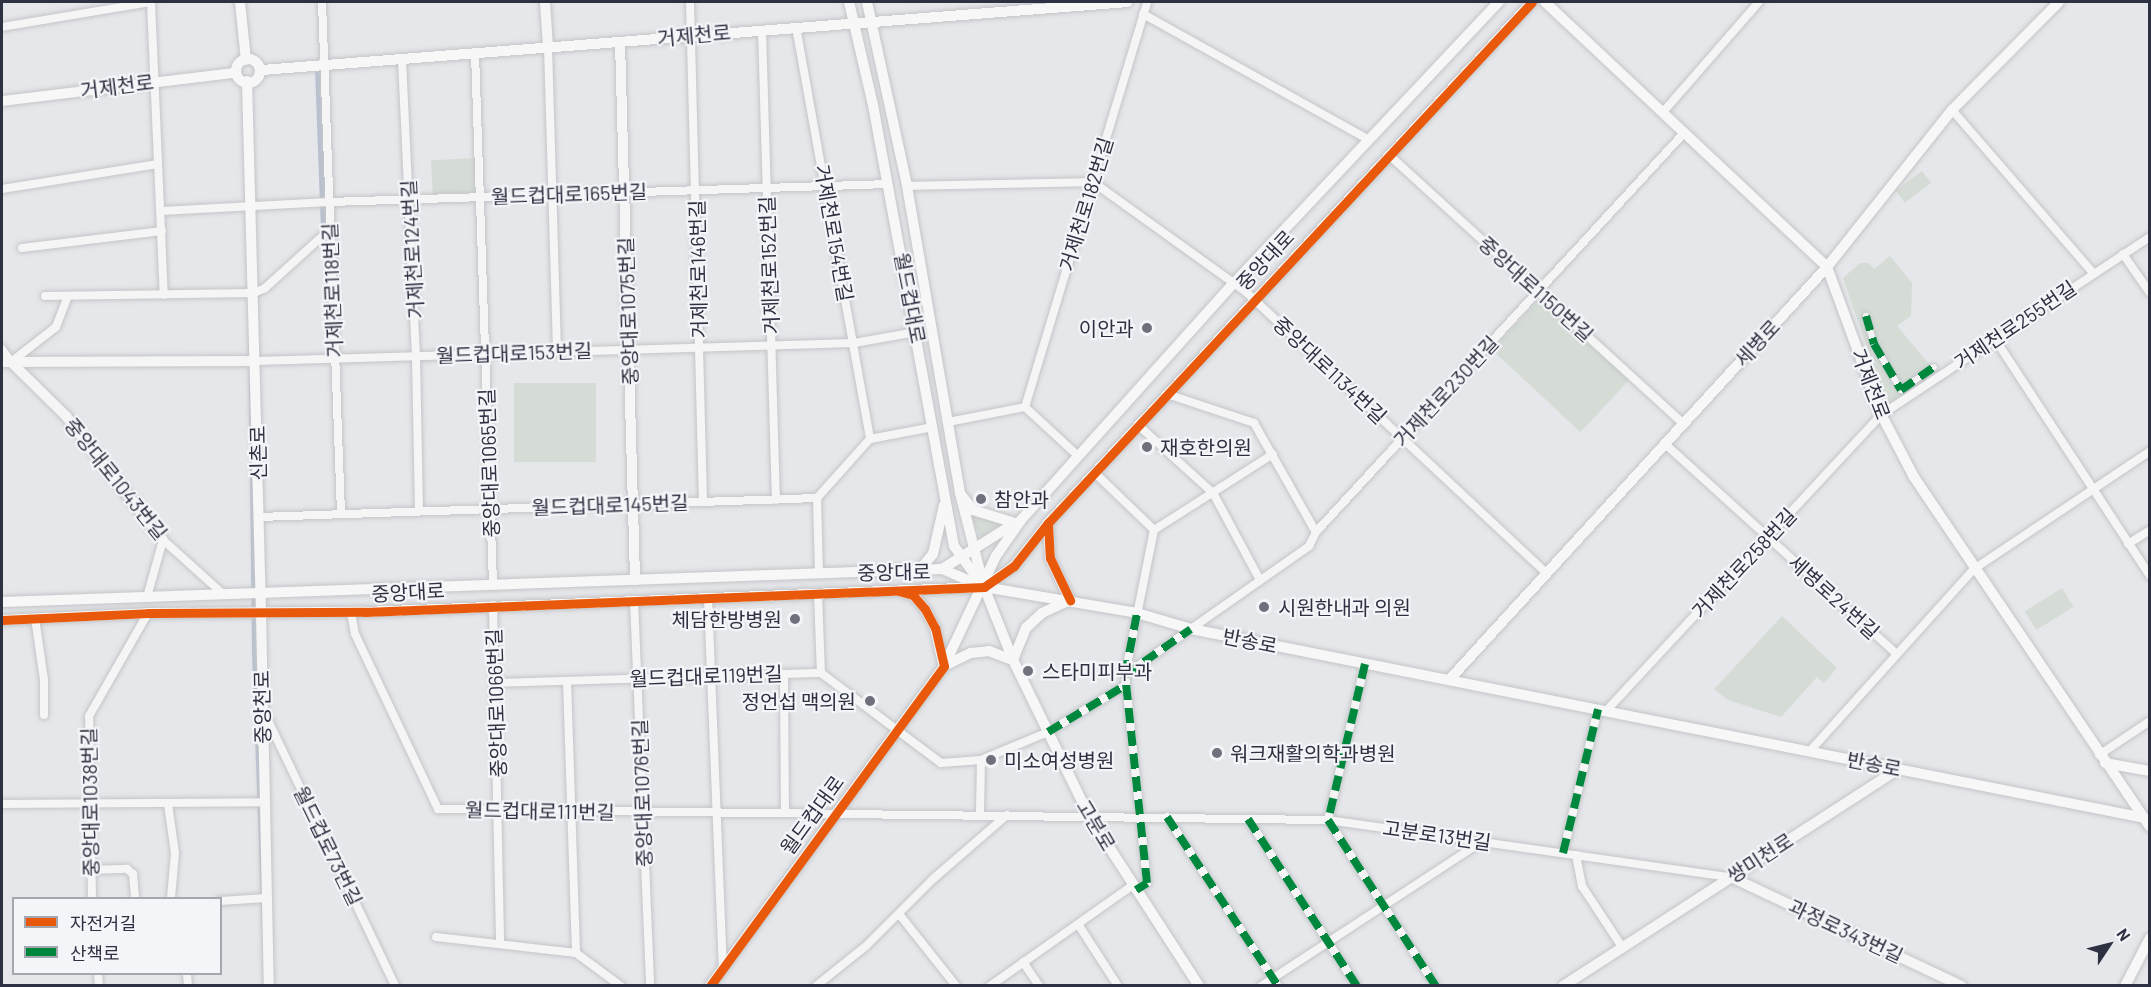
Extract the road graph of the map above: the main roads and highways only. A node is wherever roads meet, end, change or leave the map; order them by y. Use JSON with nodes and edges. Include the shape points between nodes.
{"nodes":[{"id":1,"x":240,"y":2,"type":"edge"},
{"id":2,"x":849,"y":2,"type":"edge"},
{"id":3,"x":867,"y":2,"type":"edge"},
{"id":4,"x":1127,"y":2,"type":"edge"},
{"id":5,"x":1499,"y":2,"type":"edge"},
{"id":6,"x":1532,"y":2,"type":"edge"},
{"id":7,"x":1545,"y":2,"type":"edge"},
{"id":8,"x":2059,"y":2,"type":"edge"},
{"id":9,"x":1011,"y":6,"type":"edge"},
{"id":10,"x":873,"y":21,"type":"junction"},
{"id":11,"x":856,"y":22,"type":"junction"},
{"id":12,"x":246,"y":60,"type":"junction"},
{"id":13,"x":262,"y":70,"type":"junction"},
{"id":14,"x":233,"y":74,"type":"junction"},
{"id":15,"x":247,"y":81,"type":"junction"},
{"id":16,"x":2,"y":101,"type":"edge"},
{"id":17,"x":1827,"y":267,"type":"junction"},
{"id":18,"x":945,"y":487,"type":"junction"},
{"id":19,"x":960,"y":493,"type":"junction"},
{"id":20,"x":1018,"y":521,"type":"junction"},
{"id":21,"x":1048,"y":522,"type":"junction"},
{"id":22,"x":973,"y":550,"type":"junction"},
{"id":23,"x":960,"y":558,"type":"junction"},
{"id":24,"x":942,"y":569,"type":"junction"},
{"id":25,"x":919,"y":571,"type":"junction"},
{"id":26,"x":984,"y":587,"type":"junction"},
{"id":27,"x":892,"y":589,"type":"junction"},
{"id":28,"x":260,"y":593,"type":"junction"},
{"id":29,"x":1070,"y":600,"type":"junction"},
{"id":30,"x":2,"y":602,"type":"edge"},
{"id":31,"x":261,"y":613,"type":"junction"},
{"id":32,"x":2,"y":620,"type":"edge"},
{"id":33,"x":1013,"y":660,"type":"junction"},
{"id":34,"x":944,"y":666,"type":"junction"},
{"id":35,"x":1449,"y":680,"type":"junction"},
{"id":36,"x":2102,"y":759,"type":"junction"},
{"id":37,"x":2150,"y":771,"type":"edge"},
{"id":38,"x":2145,"y":818,"type":"edge"},
{"id":39,"x":2150,"y":827,"type":"edge"},
{"id":40,"x":2150,"y":938,"type":"edge"},
{"id":41,"x":710,"y":986,"type":"edge"},
{"id":42,"x":1199,"y":986,"type":"edge"},
{"id":43,"x":2125,"y":986,"type":"edge"}],
"edges":[{"from":1,"to":12,"type":"main road"},
{"from":2,"to":11,"type":"main road","name":"월드컵대로"},
{"from":3,"to":10,"type":"main road","name":"월드컵대로"},
{"from":4,"to":9,"type":"main road","name":"거제천로"},
{"from":5,"to":20,"type":"main road","name":"중앙대로","via":[[1234,283]]},
{"from":6,"to":21,"type":"main road","name":"중앙대로","via":[[1389,155],[1250,295],[1167,394]]},
{"from":7,"to":17,"type":"main road","name":"거제천로"},
{"from":8,"to":17,"type":"main road","name":"세병로","via":[[1952,110]]},
{"from":9,"to":10,"type":"main road","name":"거제천로"},
{"from":10,"to":11,"type":"main road","name":"거제천로"},
{"from":10,"to":19,"type":"main road","name":"월드컵대로"},
{"from":11,"to":13,"type":"main road","name":"거제천로"},
{"from":11,"to":18,"type":"main road","name":"월드컵대로"},
{"from":12,"to":13,"type":"main road","via":[[259,64]]},
{"from":12,"to":14,"type":"main road"},
{"from":13,"to":15,"type":"main road","via":[[258,77]]},
{"from":14,"to":15,"type":"main road"},
{"from":14,"to":16,"type":"main road","name":"거제천로"},
{"from":15,"to":28,"type":"main road","name":"신촌로"},
{"from":17,"to":35,"type":"main road","name":"세병로"},
{"from":17,"to":36,"type":"main road","name":"거제천로","via":[[1881,415],[1914,477]]},
{"from":18,"to":23,"type":"main road","name":"월드컵대로","via":[[954,546]]},
{"from":18,"to":25,"type":"main road","via":[[940,534],[930,560]]},
{"from":19,"to":20,"type":"main road","via":[[973,510]]},
{"from":19,"to":22,"type":"main road","name":"월드컵대로"},
{"from":20,"to":22,"type":"main road"},
{"from":20,"to":26,"type":"main road","name":"중앙대로","via":[[996,556]]},
{"from":21,"to":26,"type":"main road","name":"중앙대로","via":[[1014,566]]},
{"from":21,"to":29,"type":"main road","via":[[1050,558]]},
{"from":22,"to":23,"type":"main road"},
{"from":22,"to":26,"type":"main road","name":"월드컵대로"},
{"from":23,"to":24,"type":"main road"},
{"from":23,"to":26,"type":"main road","name":"월드컵대로"},
{"from":24,"to":25,"type":"main road","name":"중앙대로"},
{"from":24,"to":26,"type":"main road","name":"중앙대로"},
{"from":25,"to":28,"type":"main road","name":"중앙대로"},
{"from":26,"to":27,"type":"main road","name":"중앙대로"},
{"from":26,"to":29,"type":"main road","name":"반송로"},
{"from":26,"to":33,"type":"main road","name":"고분로"},
{"from":26,"to":34,"type":"main road","name":"월드컵대로"},
{"from":27,"to":31,"type":"main road","name":"중앙대로"},
{"from":27,"to":34,"type":"main road","via":[[913,595],[925,609],[935,628]]},
{"from":28,"to":30,"type":"main road","name":"중앙대로"},
{"from":28,"to":31,"type":"main road","name":"신촌로"},
{"from":29,"to":33,"type":"main road","via":[[1042,613],[1026,628]]},
{"from":29,"to":35,"type":"main road","name":"반송로","via":[[1191,629]]},
{"from":31,"to":32,"type":"main road","name":"중앙대로","via":[[148,613]]},
{"from":33,"to":34,"type":"main road","via":[[989,651],[971,653]]},
{"from":33,"to":42,"type":"main road","name":"고분로","via":[[1089,816]]},
{"from":34,"to":41,"type":"main road","name":"월드컵대로"},
{"from":35,"to":38,"type":"main road","name":"반송로"},
{"from":36,"to":37,"type":"main road"},
{"from":36,"to":38,"type":"main road","name":"거제천로"},
{"from":38,"to":39,"type":"main road","name":"거제천로"},
{"from":40,"to":43,"type":"main road"}]}
